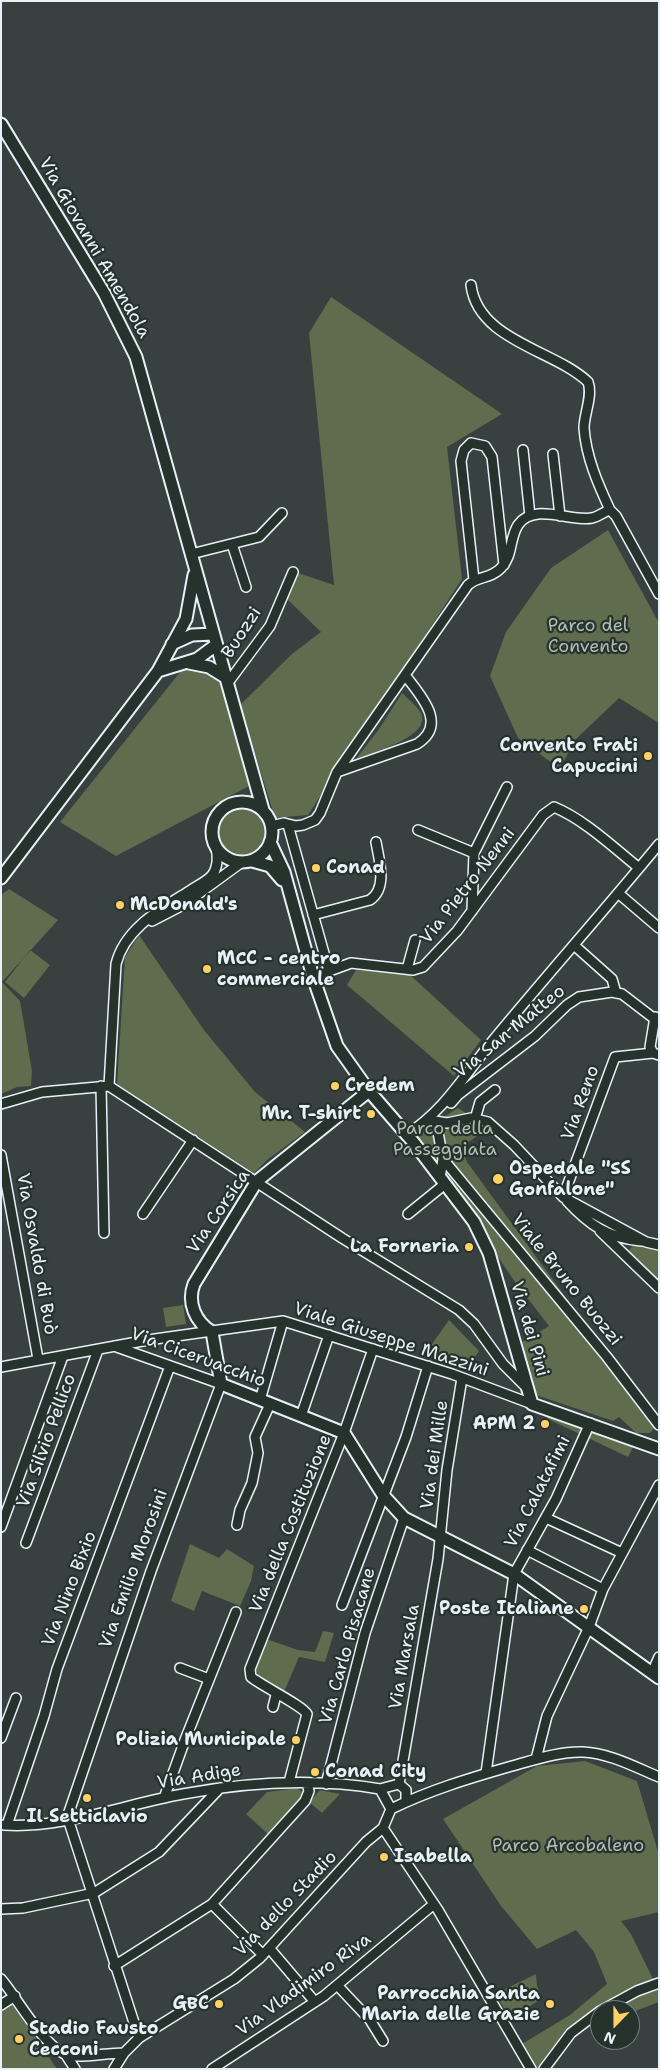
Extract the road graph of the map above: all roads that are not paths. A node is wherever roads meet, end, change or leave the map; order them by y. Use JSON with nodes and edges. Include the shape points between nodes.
{"nodes":[{"id":1,"x":1,"y":124,"type":"edge"},
{"id":2,"x":471,"y":286,"type":"dead end"},
{"id":3,"x":523,"y":450,"type":"dead end"},
{"id":4,"x":553,"y":454,"type":"dead end"},
{"id":5,"x":610,"y":510,"type":"junction"},
{"id":6,"x":282,"y":513,"type":"dead end"},
{"id":7,"x":530,"y":516,"type":"junction"},
{"id":8,"x":560,"y":516,"type":"junction"},
{"id":9,"x":232,"y":544,"type":"junction"},
{"id":10,"x":191,"y":554,"type":"junction"},
{"id":11,"x":504,"y":565,"type":"junction"},
{"id":12,"x":195,"y":567,"type":"junction"},
{"id":13,"x":293,"y":572,"type":"dead end"},
{"id":14,"x":474,"y":580,"type":"junction"},
{"id":15,"x":246,"y":587,"type":"dead end"},
{"id":16,"x":659,"y":594,"type":"edge"},
{"id":17,"x":215,"y":640,"type":"junction"},
{"id":18,"x":172,"y":644,"type":"junction"},
{"id":19,"x":187,"y":663,"type":"junction"},
{"id":20,"x":158,"y":671,"type":"junction"},
{"id":21,"x":405,"y":675,"type":"junction"},
{"id":22,"x":226,"y":681,"type":"junction"},
{"id":23,"x":337,"y":772,"type":"junction"},
{"id":24,"x":255,"y":776,"type":"junction"},
{"id":25,"x":507,"y":788,"type":"dead end"},
{"id":26,"x":234,"y":803,"type":"junction"},
{"id":27,"x":263,"y":810,"type":"junction"},
{"id":28,"x":288,"y":825,"type":"junction"},
{"id":29,"x":271,"y":826,"type":"junction"},
{"id":30,"x":418,"y":830,"type":"dead end"},
{"id":31,"x":270,"y":842,"type":"junction"},
{"id":32,"x":376,"y":842,"type":"dead end"},
{"id":33,"x":659,"y":844,"type":"edge"},
{"id":34,"x":216,"y":848,"type":"junction"},
{"id":35,"x":474,"y":853,"type":"junction"},
{"id":36,"x":247,"y":861,"type":"junction"},
{"id":37,"x":639,"y":868,"type":"junction"},
{"id":38,"x":1,"y":878,"type":"edge"},
{"id":39,"x":618,"y":893,"type":"junction"},
{"id":40,"x":293,"y":904,"type":"junction"},
{"id":41,"x":472,"y":911,"type":"junction"},
{"id":42,"x":313,"y":915,"type":"junction"},
{"id":43,"x":138,"y":928,"type":"junction"},
{"id":44,"x":659,"y":928,"type":"edge"},
{"id":45,"x":415,"y":940,"type":"dead end"},
{"id":46,"x":576,"y":945,"type":"junction"},
{"id":47,"x":407,"y":969,"type":"junction"},
{"id":48,"x":329,"y":971,"type":"junction"},
{"id":49,"x":313,"y":978,"type":"junction"},
{"id":50,"x":616,"y":993,"type":"junction"},
{"id":51,"x":657,"y":1018,"type":"edge"},
{"id":52,"x":656,"y":1054,"type":"edge"},
{"id":53,"x":105,"y":1086,"type":"junction"},
{"id":54,"x":495,"y":1090,"type":"dead end"},
{"id":55,"x":370,"y":1091,"type":"junction"},
{"id":56,"x":1,"y":1104,"type":"edge"},
{"id":57,"x":441,"y":1111,"type":"junction"},
{"id":58,"x":475,"y":1118,"type":"junction"},
{"id":59,"x":432,"y":1121,"type":"junction"},
{"id":60,"x":447,"y":1123,"type":"junction"},
{"id":61,"x":406,"y":1135,"type":"junction"},
{"id":62,"x":193,"y":1140,"type":"junction"},
{"id":63,"x":1,"y":1155,"type":"edge"},
{"id":64,"x":443,"y":1159,"type":"junction"},
{"id":65,"x":257,"y":1181,"type":"junction"},
{"id":66,"x":442,"y":1181,"type":"junction"},
{"id":67,"x":563,"y":1197,"type":"junction"},
{"id":68,"x":143,"y":1214,"type":"dead end"},
{"id":69,"x":408,"y":1214,"type":"dead end"},
{"id":70,"x":598,"y":1230,"type":"junction"},
{"id":71,"x":104,"y":1233,"type":"dead end"},
{"id":72,"x":630,"y":1240,"type":"junction"},
{"id":73,"x":646,"y":1242,"type":"junction"},
{"id":74,"x":659,"y":1245,"type":"edge"},
{"id":75,"x":620,"y":1252,"type":"junction"},
{"id":76,"x":659,"y":1288,"type":"edge"},
{"id":77,"x":283,"y":1321,"type":"junction"},
{"id":78,"x":212,"y":1332,"type":"junction"},
{"id":79,"x":328,"y":1335,"type":"junction"},
{"id":80,"x":114,"y":1346,"type":"junction"},
{"id":81,"x":373,"y":1349,"type":"junction"},
{"id":82,"x":98,"y":1350,"type":"junction"},
{"id":83,"x":63,"y":1356,"type":"junction"},
{"id":84,"x":38,"y":1360,"type":"junction"},
{"id":85,"x":170,"y":1366,"type":"junction"},
{"id":86,"x":428,"y":1366,"type":"junction"},
{"id":87,"x":1,"y":1367,"type":"edge"},
{"id":88,"x":462,"y":1378,"type":"junction"},
{"id":89,"x":222,"y":1384,"type":"junction"},
{"id":90,"x":528,"y":1388,"type":"junction"},
{"id":91,"x":265,"y":1402,"type":"junction"},
{"id":92,"x":532,"y":1404,"type":"junction"},
{"id":93,"x":301,"y":1416,"type":"junction"},
{"id":94,"x":590,"y":1423,"type":"junction"},
{"id":95,"x":659,"y":1425,"type":"edge"},
{"id":96,"x":344,"y":1434,"type":"junction"},
{"id":97,"x":657,"y":1446,"type":"edge"},
{"id":98,"x":659,"y":1485,"type":"edge"},
{"id":99,"x":383,"y":1495,"type":"junction"},
{"id":100,"x":404,"y":1518,"type":"junction"},
{"id":101,"x":546,"y":1518,"type":"junction"},
{"id":102,"x":237,"y":1525,"type":"dead end"},
{"id":103,"x":1,"y":1527,"type":"edge"},
{"id":104,"x":440,"y":1536,"type":"junction"},
{"id":105,"x":26,"y":1543,"type":"dead end"},
{"id":106,"x":527,"y":1550,"type":"junction"},
{"id":107,"x":622,"y":1553,"type":"junction"},
{"id":108,"x":514,"y":1574,"type":"junction"},
{"id":109,"x":603,"y":1589,"type":"junction"},
{"id":110,"x":342,"y":1605,"type":"dead end"},
{"id":111,"x":236,"y":1612,"type":"dead end"},
{"id":112,"x":589,"y":1627,"type":"junction"},
{"id":113,"x":659,"y":1657,"type":"edge"},
{"id":114,"x":180,"y":1668,"type":"dead end"},
{"id":115,"x":655,"y":1675,"type":"edge"},
{"id":116,"x":209,"y":1679,"type":"junction"},
{"id":117,"x":276,"y":1694,"type":"junction"},
{"id":118,"x":16,"y":1698,"type":"dead end"},
{"id":119,"x":273,"y":1707,"type":"dead end"},
{"id":120,"x":1,"y":1738,"type":"edge"},
{"id":121,"x":536,"y":1759,"type":"junction"},
{"id":122,"x":486,"y":1773,"type":"junction"},
{"id":123,"x":659,"y":1777,"type":"edge"},
{"id":124,"x":289,"y":1782,"type":"junction"},
{"id":125,"x":307,"y":1783,"type":"junction"},
{"id":126,"x":326,"y":1784,"type":"junction"},
{"id":127,"x":399,"y":1784,"type":"junction"},
{"id":128,"x":220,"y":1788,"type":"junction"},
{"id":129,"x":380,"y":1789,"type":"junction"},
{"id":130,"x":164,"y":1798,"type":"junction"},
{"id":131,"x":406,"y":1802,"type":"junction"},
{"id":132,"x":391,"y":1809,"type":"junction"},
{"id":133,"x":68,"y":1819,"type":"junction"},
{"id":134,"x":4,"y":1825,"type":"edge"},
{"id":135,"x":383,"y":1828,"type":"junction"},
{"id":136,"x":94,"y":1893,"type":"junction"},
{"id":137,"x":212,"y":1904,"type":"junction"},
{"id":138,"x":434,"y":1904,"type":"junction"},
{"id":139,"x":1,"y":1909,"type":"edge"},
{"id":140,"x":267,"y":1952,"type":"junction"},
{"id":141,"x":114,"y":1966,"type":"junction"},
{"id":142,"x":1,"y":1979,"type":"edge"},
{"id":143,"x":659,"y":1983,"type":"edge"},
{"id":144,"x":337,"y":1985,"type":"junction"},
{"id":145,"x":15,"y":1996,"type":"junction"},
{"id":146,"x":620,"y":2000,"type":"edge"},
{"id":147,"x":315,"y":2002,"type":"junction"},
{"id":148,"x":1,"y":2005,"type":"edge"},
{"id":149,"x":590,"y":2018,"type":"edge"},
{"id":150,"x":139,"y":2038,"type":"junction"},
{"id":151,"x":383,"y":2041,"type":"dead end"},
{"id":152,"x":124,"y":2053,"type":"junction"},
{"id":153,"x":66,"y":2055,"type":"junction"},
{"id":154,"x":75,"y":2069,"type":"edge"},
{"id":155,"x":114,"y":2069,"type":"edge"},
{"id":156,"x":212,"y":2069,"type":"edge"},
{"id":157,"x":531,"y":2069,"type":"edge"},
{"id":158,"x":544,"y":2069,"type":"edge"}],
"edges":[{"from":1,"to":10,"type":"main road","name":"Via Giovanni Amendola","via":[[104,293],[128,340],[147,392]]},
{"from":2,"to":5,"type":"street","via":[[477,303],[494,326],[588,382],[584,423],[586,445]]},
{"from":3,"to":7,"type":"street"},
{"from":4,"to":8,"type":"street"},
{"from":5,"to":8,"type":"street","via":[[590,518]]},
{"from":5,"to":16,"type":"street"},
{"from":6,"to":9,"type":"street","via":[[259,537]]},
{"from":7,"to":8,"type":"street"},
{"from":7,"to":11,"type":"street","via":[[517,527]]},
{"from":9,"to":10,"type":"street"},
{"from":9,"to":15,"type":"street"},
{"from":10,"to":12,"type":"main road","name":"Via Giovanni Amendola"},
{"from":11,"to":14,"type":"street","via":[[492,576]]},
{"from":11,"to":14,"type":"street","via":[[492,457],[485,446],[471,443],[464,450],[461,462]]},
{"from":12,"to":17,"type":"main road","name":"Via Giovanni Amendola"},
{"from":12,"to":18,"type":"main road","via":[[189,610]]},
{"from":13,"to":22,"type":"street","name":"Buozzi","via":[[270,626]]},
{"from":14,"to":21,"type":"street"},
{"from":17,"to":18,"type":"main road","via":[[192,635]]},
{"from":17,"to":19,"type":"main road","via":[[206,654]]},
{"from":17,"to":22,"type":"main road","name":"Via Giovanni Amendola"},
{"from":18,"to":20,"type":"main road"},
{"from":19,"to":20,"type":"main road"},
{"from":19,"to":22,"type":"main road","via":[[205,666]]},
{"from":20,"to":38,"type":"main road"},
{"from":21,"to":23,"type":"street"},
{"from":21,"to":23,"type":"street","via":[[431,711],[431,722],[423,739],[417,744]]},
{"from":22,"to":24,"type":"main road","name":"Via Giovanni Amendola"},
{"from":23,"to":28,"type":"street","via":[[315,820]]},
{"from":24,"to":26,"type":"main road","via":[[248,795]]},
{"from":24,"to":27,"type":"main road","name":"Via Giovanni Amendola"},
{"from":25,"to":35,"type":"street"},
{"from":26,"to":27,"type":"main road","via":[[250,803]]},
{"from":26,"to":34,"type":"main road","via":[[215,817],[211,832]]},
{"from":27,"to":29,"type":"main road"},
{"from":28,"to":29,"type":"street"},
{"from":28,"to":42,"type":"street"},
{"from":29,"to":31,"type":"main road"},
{"from":30,"to":35,"type":"street"},
{"from":31,"to":36,"type":"main road","via":[[266,850]]},
{"from":31,"to":40,"type":"main road","via":[[284,872]]},
{"from":32,"to":42,"type":"street","via":[[380,874],[377,896]]},
{"from":33,"to":37,"type":"street"},
{"from":34,"to":36,"type":"main road","via":[[232,861]]},
{"from":34,"to":43,"type":"street","via":[[217,861],[210,877]]},
{"from":35,"to":41,"type":"street"},
{"from":36,"to":40,"type":"main road","via":[[266,864],[276,871]]},
{"from":36,"to":43,"type":"street","via":[[183,906]]},
{"from":37,"to":39,"type":"street"},
{"from":37,"to":41,"type":"street","name":"Via Pietro Nenni","via":[[610,844],[554,807],[543,815]]},
{"from":39,"to":44,"type":"street"},
{"from":39,"to":46,"type":"street"},
{"from":40,"to":49,"type":"main road"},
{"from":41,"to":47,"type":"street","name":"Via Pietro Nenni","via":[[428,963],[418,969]]},
{"from":42,"to":48,"type":"street"},
{"from":43,"to":53,"type":"street","via":[[126,939],[116,964]]},
{"from":45,"to":47,"type":"street"},
{"from":46,"to":50,"type":"street","via":[[612,979]]},
{"from":46,"to":57,"type":"street","via":[[490,1044]]},
{"from":47,"to":48,"type":"street","name":"Via Pietro Nenni","via":[[358,963],[344,964]]},
{"from":48,"to":49,"type":"street","name":"Via Pietro Nenni"},
{"from":49,"to":55,"type":"main road","via":[[336,1043]]},
{"from":50,"to":51,"type":"street"},
{"from":50,"to":57,"type":"street","name":"Via San Matteo","via":[[594,993],[567,1005],[535,1036]]},
{"from":51,"to":52,"type":"street","via":[[650,1047]]},
{"from":52,"to":67,"type":"street","name":"Via Reno","via":[[615,1057]]},
{"from":53,"to":56,"type":"street","via":[[42,1092]]},
{"from":53,"to":62,"type":"street"},
{"from":53,"to":71,"type":"street"},
{"from":54,"to":58,"type":"street","via":[[480,1102]]},
{"from":55,"to":61,"type":"main road"},
{"from":55,"to":65,"type":"main road","name":"Via Corsica"},
{"from":57,"to":59,"type":"street"},
{"from":57,"to":60,"type":"street"},
{"from":58,"to":60,"type":"street"},
{"from":58,"to":67,"type":"street","via":[[494,1126]]},
{"from":59,"to":60,"type":"street"},
{"from":59,"to":61,"type":"street"},
{"from":59,"to":64,"type":"street"},
{"from":61,"to":66,"type":"main road"},
{"from":62,"to":65,"type":"street"},
{"from":62,"to":68,"type":"street"},
{"from":63,"to":84,"type":"street","name":"Via Osvaldo di Buò"},
{"from":64,"to":66,"type":"street"},
{"from":64,"to":95,"type":"street","name":"Viale Bruno Buozzi"},
{"from":65,"to":78,"type":"main road","name":"Via Corsica","via":[[192,1287],[195,1315]]},
{"from":65,"to":90,"type":"street","via":[[459,1310],[503,1364]]},
{"from":66,"to":69,"type":"street"},
{"from":66,"to":90,"type":"main road","name":"Via dei Pini","via":[[478,1229],[493,1264]]},
{"from":67,"to":70,"type":"street"},
{"from":67,"to":73,"type":"street"},
{"from":70,"to":72,"type":"street"},
{"from":70,"to":75,"type":"street"},
{"from":72,"to":73,"type":"street"},
{"from":72,"to":75,"type":"street"},
{"from":73,"to":74,"type":"street"},
{"from":75,"to":76,"type":"street"},
{"from":77,"to":78,"type":"street","name":"Viale Giuseppe Mazzini"},
{"from":77,"to":79,"type":"street","name":"Viale Giuseppe Mazzini"},
{"from":77,"to":91,"type":"street"},
{"from":78,"to":80,"type":"street","name":"Viale Giuseppe Mazzini"},
{"from":78,"to":89,"type":"main road"},
{"from":79,"to":81,"type":"street","name":"Viale Giuseppe Mazzini"},
{"from":79,"to":93,"type":"street"},
{"from":80,"to":82,"type":"street","name":"Viale Giuseppe Mazzini"},
{"from":80,"to":85,"type":"street","name":"Via Ciceruacchio"},
{"from":81,"to":86,"type":"street","name":"Viale Giuseppe Mazzini"},
{"from":81,"to":96,"type":"street"},
{"from":82,"to":83,"type":"street","name":"Viale Giuseppe Mazzini"},
{"from":82,"to":105,"type":"street","name":"Via Silvio Pellico"},
{"from":83,"to":84,"type":"street","name":"Viale Giuseppe Mazzini"},
{"from":83,"to":103,"type":"street"},
{"from":84,"to":87,"type":"street","name":"Viale Giuseppe Mazzini"},
{"from":85,"to":89,"type":"street","name":"Via Ciceruacchio"},
{"from":85,"to":134,"type":"street","name":"Via Nino Bixio","via":[[57,1669],[44,1716]]},
{"from":86,"to":88,"type":"street","name":"Viale Giuseppe Mazzini"},
{"from":86,"to":99,"type":"street","via":[[406,1437]]},
{"from":88,"to":92,"type":"street","name":"Viale Giuseppe Mazzini"},
{"from":88,"to":104,"type":"street","name":"Via dei Mille"},
{"from":89,"to":91,"type":"main road","name":"Via Ciceruacchio"},
{"from":89,"to":133,"type":"street","name":"Via Emilio Morosini","via":[[112,1682]]},
{"from":90,"to":92,"type":"main road","name":"Via dei Pini"},
{"from":91,"to":93,"type":"main road","name":"Via Ciceruacchio"},
{"from":91,"to":102,"type":"street","name":"Via Ciceruacchio","via":[[256,1437],[258,1453],[252,1483]]},
{"from":92,"to":94,"type":"main road"},
{"from":93,"to":96,"type":"main road","name":"Via Ciceruacchio"},
{"from":94,"to":97,"type":"main road"},
{"from":94,"to":101,"type":"street","name":"Via Calatafimi"},
{"from":96,"to":99,"type":"main road","name":"Via della Costituzione"},
{"from":96,"to":117,"type":"street","name":"Via della Costituzione","via":[[250,1669],[251,1677]]},
{"from":98,"to":107,"type":"street"},
{"from":99,"to":100,"type":"main road","name":"Via della Costituzione"},
{"from":99,"to":110,"type":"street"},
{"from":100,"to":104,"type":"main road","name":"Via della Costituzione"},
{"from":100,"to":126,"type":"street","name":"Via Carlo Pisacane","via":[[365,1633]]},
{"from":101,"to":106,"type":"street","name":"Via Calatafimi"},
{"from":101,"to":107,"type":"street"},
{"from":104,"to":108,"type":"main road","name":"Via della Costituzione"},
{"from":104,"to":127,"type":"street","name":"Via Marsala"},
{"from":106,"to":108,"type":"street","name":"Via Calatafimi"},
{"from":106,"to":109,"type":"street"},
{"from":107,"to":109,"type":"street"},
{"from":108,"to":112,"type":"main road","name":"Via della Costituzione"},
{"from":108,"to":122,"type":"street"},
{"from":109,"to":112,"type":"street"},
{"from":111,"to":116,"type":"street"},
{"from":112,"to":115,"type":"main road","name":"Via della Costituzione"},
{"from":112,"to":121,"type":"street","via":[[550,1707]]},
{"from":113,"to":115,"type":"street"},
{"from":114,"to":116,"type":"street"},
{"from":116,"to":130,"type":"street"},
{"from":117,"to":119,"type":"street"},
{"from":117,"to":124,"type":"street","name":"Via della Costituzione","via":[[295,1703],[307,1714]]},
{"from":118,"to":120,"type":"street"},
{"from":121,"to":122,"type":"street"},
{"from":121,"to":123,"type":"street","via":[[588,1752]]},
{"from":122,"to":131,"type":"street","via":[[445,1785]]},
{"from":124,"to":125,"type":"street","name":"Via Adige"},
{"from":124,"to":128,"type":"street","name":"Via Adige"},
{"from":125,"to":126,"type":"street","name":"Via Adige"},
{"from":125,"to":137,"type":"street","via":[[309,1791],[305,1801]]},
{"from":126,"to":129,"type":"street","name":"Via Adige"},
{"from":127,"to":129,"type":"street"},
{"from":127,"to":131,"type":"street","via":[[406,1790]]},
{"from":128,"to":130,"type":"street","name":"Via Adige"},
{"from":128,"to":136,"type":"street","via":[[159,1852]]},
{"from":129,"to":132,"type":"street"},
{"from":130,"to":133,"type":"street","name":"Via Adige"},
{"from":131,"to":132,"type":"street"},
{"from":132,"to":135,"type":"street"},
{"from":133,"to":134,"type":"street","name":"Via Adige"},
{"from":133,"to":136,"type":"street"},
{"from":135,"to":138,"type":"street"},
{"from":135,"to":140,"type":"street","name":"Via dello Stadio","via":[[366,1842]]},
{"from":136,"to":139,"type":"street","via":[[22,1908]]},
{"from":136,"to":141,"type":"street"},
{"from":137,"to":140,"type":"street"},
{"from":137,"to":141,"type":"street"},
{"from":138,"to":144,"type":"street","name":"Via Vladimiro Riva"},
{"from":138,"to":157,"type":"street"},
{"from":140,"to":147,"type":"street"},
{"from":140,"to":150,"type":"street","name":"Via dello Stadio","via":[[234,1979]]},
{"from":141,"to":150,"type":"street"},
{"from":142,"to":145,"type":"street"},
{"from":143,"to":146,"type":"street"},
{"from":144,"to":147,"type":"street","name":"Via Vladimiro Riva"},
{"from":144,"to":151,"type":"street","via":[[370,2020]]},
{"from":145,"to":148,"type":"street"},
{"from":145,"to":153,"type":"street","via":[[51,2044]]},
{"from":147,"to":156,"type":"street","name":"Via Vladimiro Riva"},
{"from":149,"to":158,"type":"street","via":[[566,2037]]},
{"from":150,"to":152,"type":"street","name":"Via dello Stadio"},
{"from":152,"to":153,"type":"street"},
{"from":152,"to":155,"type":"street","name":"Via dello Stadio"},
{"from":153,"to":154,"type":"street"}]}
